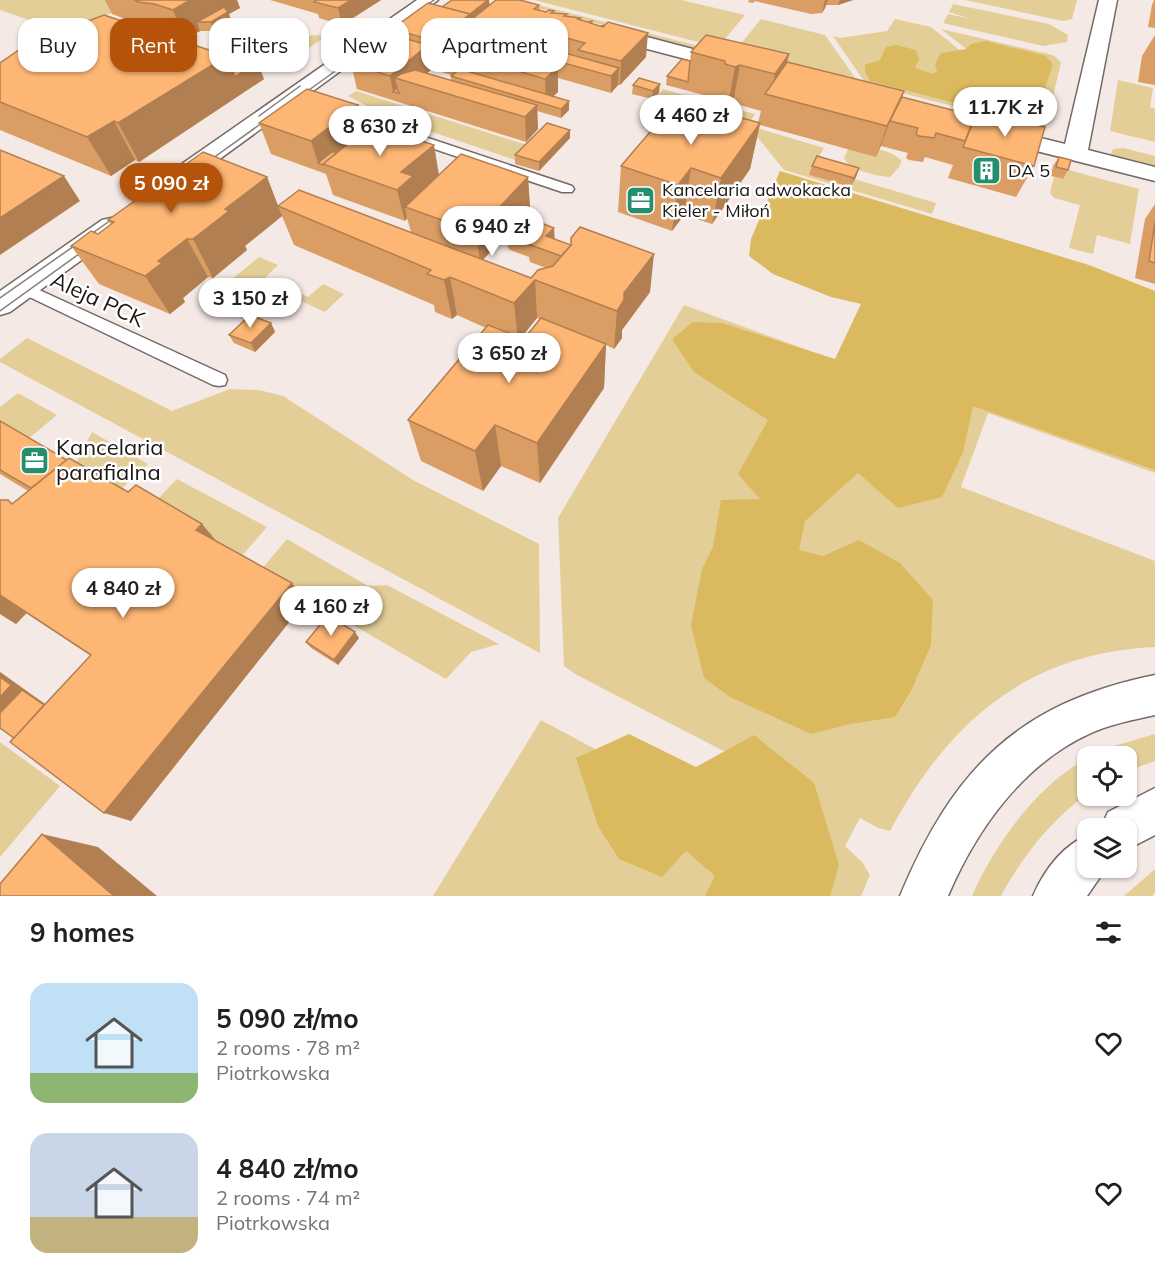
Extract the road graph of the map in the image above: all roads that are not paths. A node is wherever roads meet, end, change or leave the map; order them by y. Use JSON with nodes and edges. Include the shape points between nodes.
{"nodes":[{"id":1,"x":429,"y":0,"type":"edge"},
{"id":2,"x":1108,"y":0,"type":"edge"},
{"id":3,"x":587,"y":27,"type":"edge"},
{"id":4,"x":760,"y":72,"type":"edge"},
{"id":5,"x":333,"y":102,"type":"edge"},
{"id":6,"x":979,"y":129,"type":"edge"},
{"id":7,"x":1075,"y":154,"type":"junction"},
{"id":8,"x":1155,"y":174,"type":"edge"},
{"id":9,"x":567,"y":189,"type":"dead end"},
{"id":10,"x":155,"y":195,"type":"edge"},
{"id":11,"x":127,"y":215,"type":"edge"},
{"id":12,"x":24,"y":288,"type":"junction"},
{"id":13,"x":0,"y":305,"type":"edge"},
{"id":14,"x":219,"y":380,"type":"dead end"},
{"id":15,"x":1155,"y":695,"type":"edge"},
{"id":16,"x":1155,"y":810,"type":"edge"},
{"id":17,"x":1137,"y":820,"type":"edge"},
{"id":18,"x":1077,"y":871,"type":"edge"},
{"id":19,"x":924,"y":896,"type":"edge"},
{"id":20,"x":1057,"y":896,"type":"edge"}],
"edges":[{"from":1,"to":10,"type":"street","via":[[308,94]]},
{"from":2,"to":7,"type":"street"},
{"from":3,"to":4,"type":"street"},
{"from":5,"to":9,"type":"lane","via":[[375,125]]},
{"from":6,"to":7,"type":"street"},
{"from":7,"to":8,"type":"street"},
{"from":11,"to":12,"type":"street"},
{"from":12,"to":13,"type":"street"},
{"from":12,"to":14,"type":"lane","name":"Aleja PCK"},
{"from":15,"to":19,"type":"street","via":[[1093,709],[1028,746],[974,803]]},
{"from":16,"to":17,"type":"street"},
{"from":18,"to":20,"type":"street"}]}
